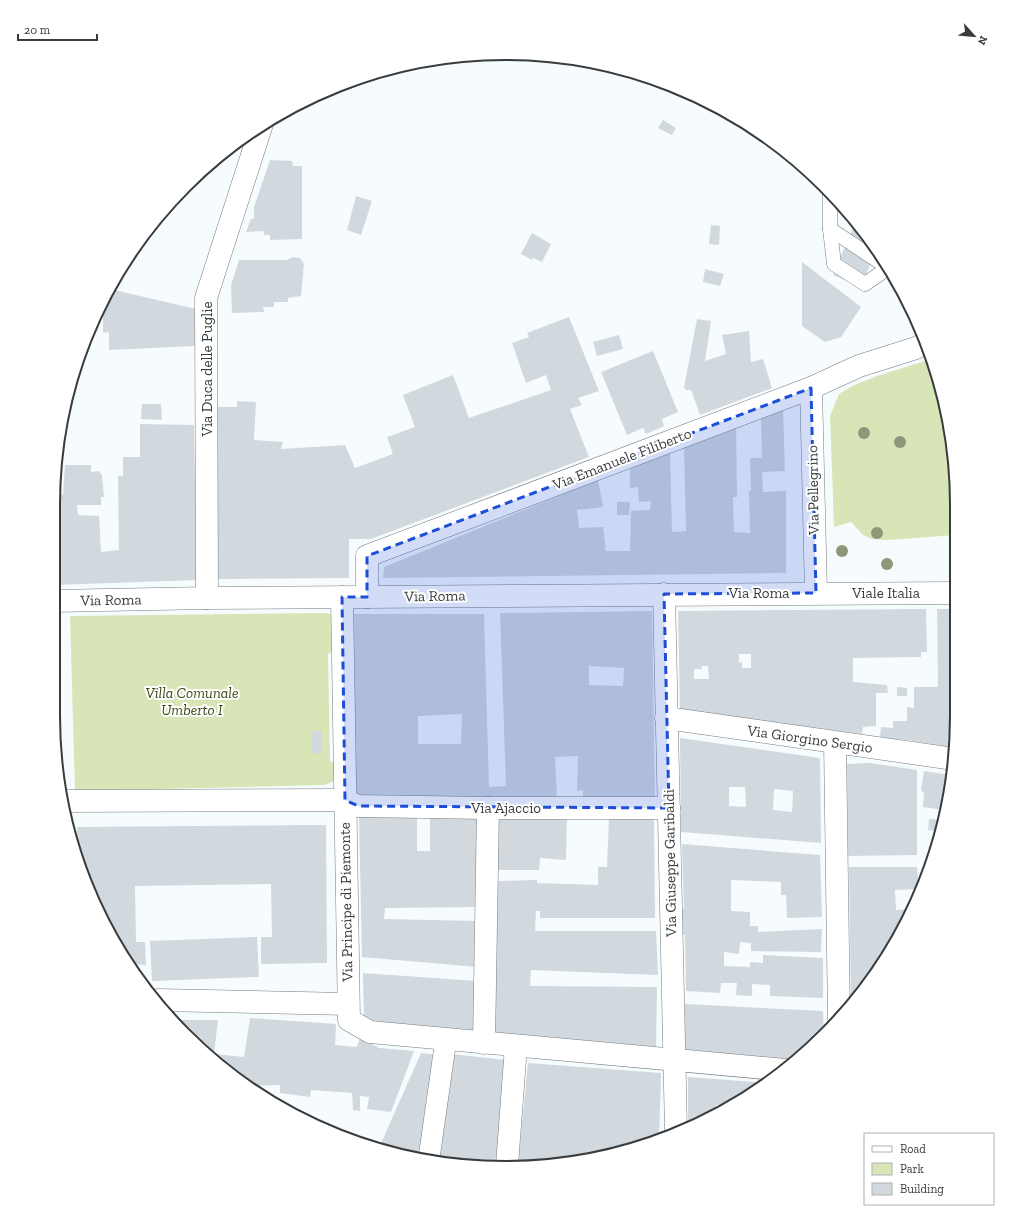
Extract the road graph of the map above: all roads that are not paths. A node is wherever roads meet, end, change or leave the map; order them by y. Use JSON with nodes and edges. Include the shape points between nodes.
{"nodes":[{"id":1,"x":259,"y":135,"type":"edge"},
{"id":2,"x":830,"y":201,"type":"edge"},
{"id":3,"x":830,"y":229,"type":"junction"},
{"id":4,"x":877,"y":261,"type":"edge"},
{"id":5,"x":883,"y":271,"type":"edge"},
{"id":6,"x":920,"y":347,"type":"edge"},
{"id":7,"x":811,"y":388,"type":"junction"},
{"id":8,"x":816,"y":593,"type":"junction"},
{"id":9,"x":950,"y":593,"type":"edge"},
{"id":10,"x":664,"y":594,"type":"junction"},
{"id":11,"x":342,"y":597,"type":"junction"},
{"id":12,"x":367,"y":597,"type":"junction"},
{"id":13,"x":207,"y":598,"type":"junction"},
{"id":14,"x":60,"y":601,"type":"edge"},
{"id":15,"x":666,"y":718,"type":"junction"},
{"id":16,"x":835,"y":743,"type":"junction"},
{"id":17,"x":948,"y":759,"type":"edge"},
{"id":18,"x":345,"y":800,"type":"junction"},
{"id":19,"x":69,"y":801,"type":"edge"},
{"id":20,"x":488,"y":808,"type":"junction"},
{"id":21,"x":669,"y":808,"type":"junction"},
{"id":22,"x":163,"y":1000,"type":"edge"},
{"id":23,"x":348,"y":1004,"type":"junction"},
{"id":24,"x":839,"y":1010,"type":"edge"},
{"id":25,"x":446,"y":1039,"type":"junction"},
{"id":26,"x":484,"y":1043,"type":"junction"},
{"id":27,"x":516,"y":1046,"type":"junction"},
{"id":28,"x":675,"y":1061,"type":"junction"},
{"id":29,"x":776,"y":1069,"type":"edge"},
{"id":30,"x":676,"y":1127,"type":"edge"},
{"id":31,"x":430,"y":1154,"type":"edge"},
{"id":32,"x":507,"y":1161,"type":"edge"}],
"edges":[{"from":1,"to":13,"type":"street","name":"Via Duca delle Puglie","via":[[206,298]]},
{"from":2,"to":3,"type":"lane"},
{"from":3,"to":4,"type":"lane"},
{"from":3,"to":5,"type":"lane","via":[[834,264],[865,284]]},
{"from":6,"to":7,"type":"street","name":"Via Emanuele Filiberto","via":[[859,366]]},
{"from":7,"to":8,"type":"street","name":"Via Pellegrino"},
{"from":7,"to":12,"type":"street","name":"Via Emanuele Filiberto","via":[[367,556]]},
{"from":8,"to":9,"type":"street","name":"Viale Italia"},
{"from":8,"to":10,"type":"street","name":"Via Roma"},
{"from":10,"to":12,"type":"street","name":"Via Roma"},
{"from":10,"to":15,"type":"street","name":"Via Giuseppe Garibaldi"},
{"from":11,"to":12,"type":"street","name":"Via Roma"},
{"from":11,"to":13,"type":"street","name":"Via Roma"},
{"from":11,"to":18,"type":"street"},
{"from":13,"to":14,"type":"street","name":"Via Roma"},
{"from":15,"to":16,"type":"street","name":"Via Giorgino Sergio"},
{"from":15,"to":21,"type":"street","name":"Via Giuseppe Garibaldi"},
{"from":16,"to":17,"type":"street","name":"Via Giorgino Sergio"},
{"from":16,"to":24,"type":"street"},
{"from":18,"to":19,"type":"street"},
{"from":18,"to":20,"type":"street","name":"Via Ajaccio","via":[[358,806]]},
{"from":18,"to":23,"type":"street","name":"Via Principe di Piemonte"},
{"from":20,"to":21,"type":"street","name":"Via Ajaccio"},
{"from":20,"to":26,"type":"street"},
{"from":21,"to":28,"type":"street","name":"Via Giuseppe Garibaldi"},
{"from":22,"to":23,"type":"street"},
{"from":23,"to":25,"type":"street","name":"Via Principe di Piemonte","via":[[348,1020],[370,1032]]},
{"from":25,"to":26,"type":"street"},
{"from":25,"to":31,"type":"street"},
{"from":26,"to":27,"type":"street"},
{"from":27,"to":28,"type":"street"},
{"from":27,"to":32,"type":"street"},
{"from":28,"to":29,"type":"street"},
{"from":28,"to":30,"type":"street","name":"Via Giuseppe Garibaldi"}]}
